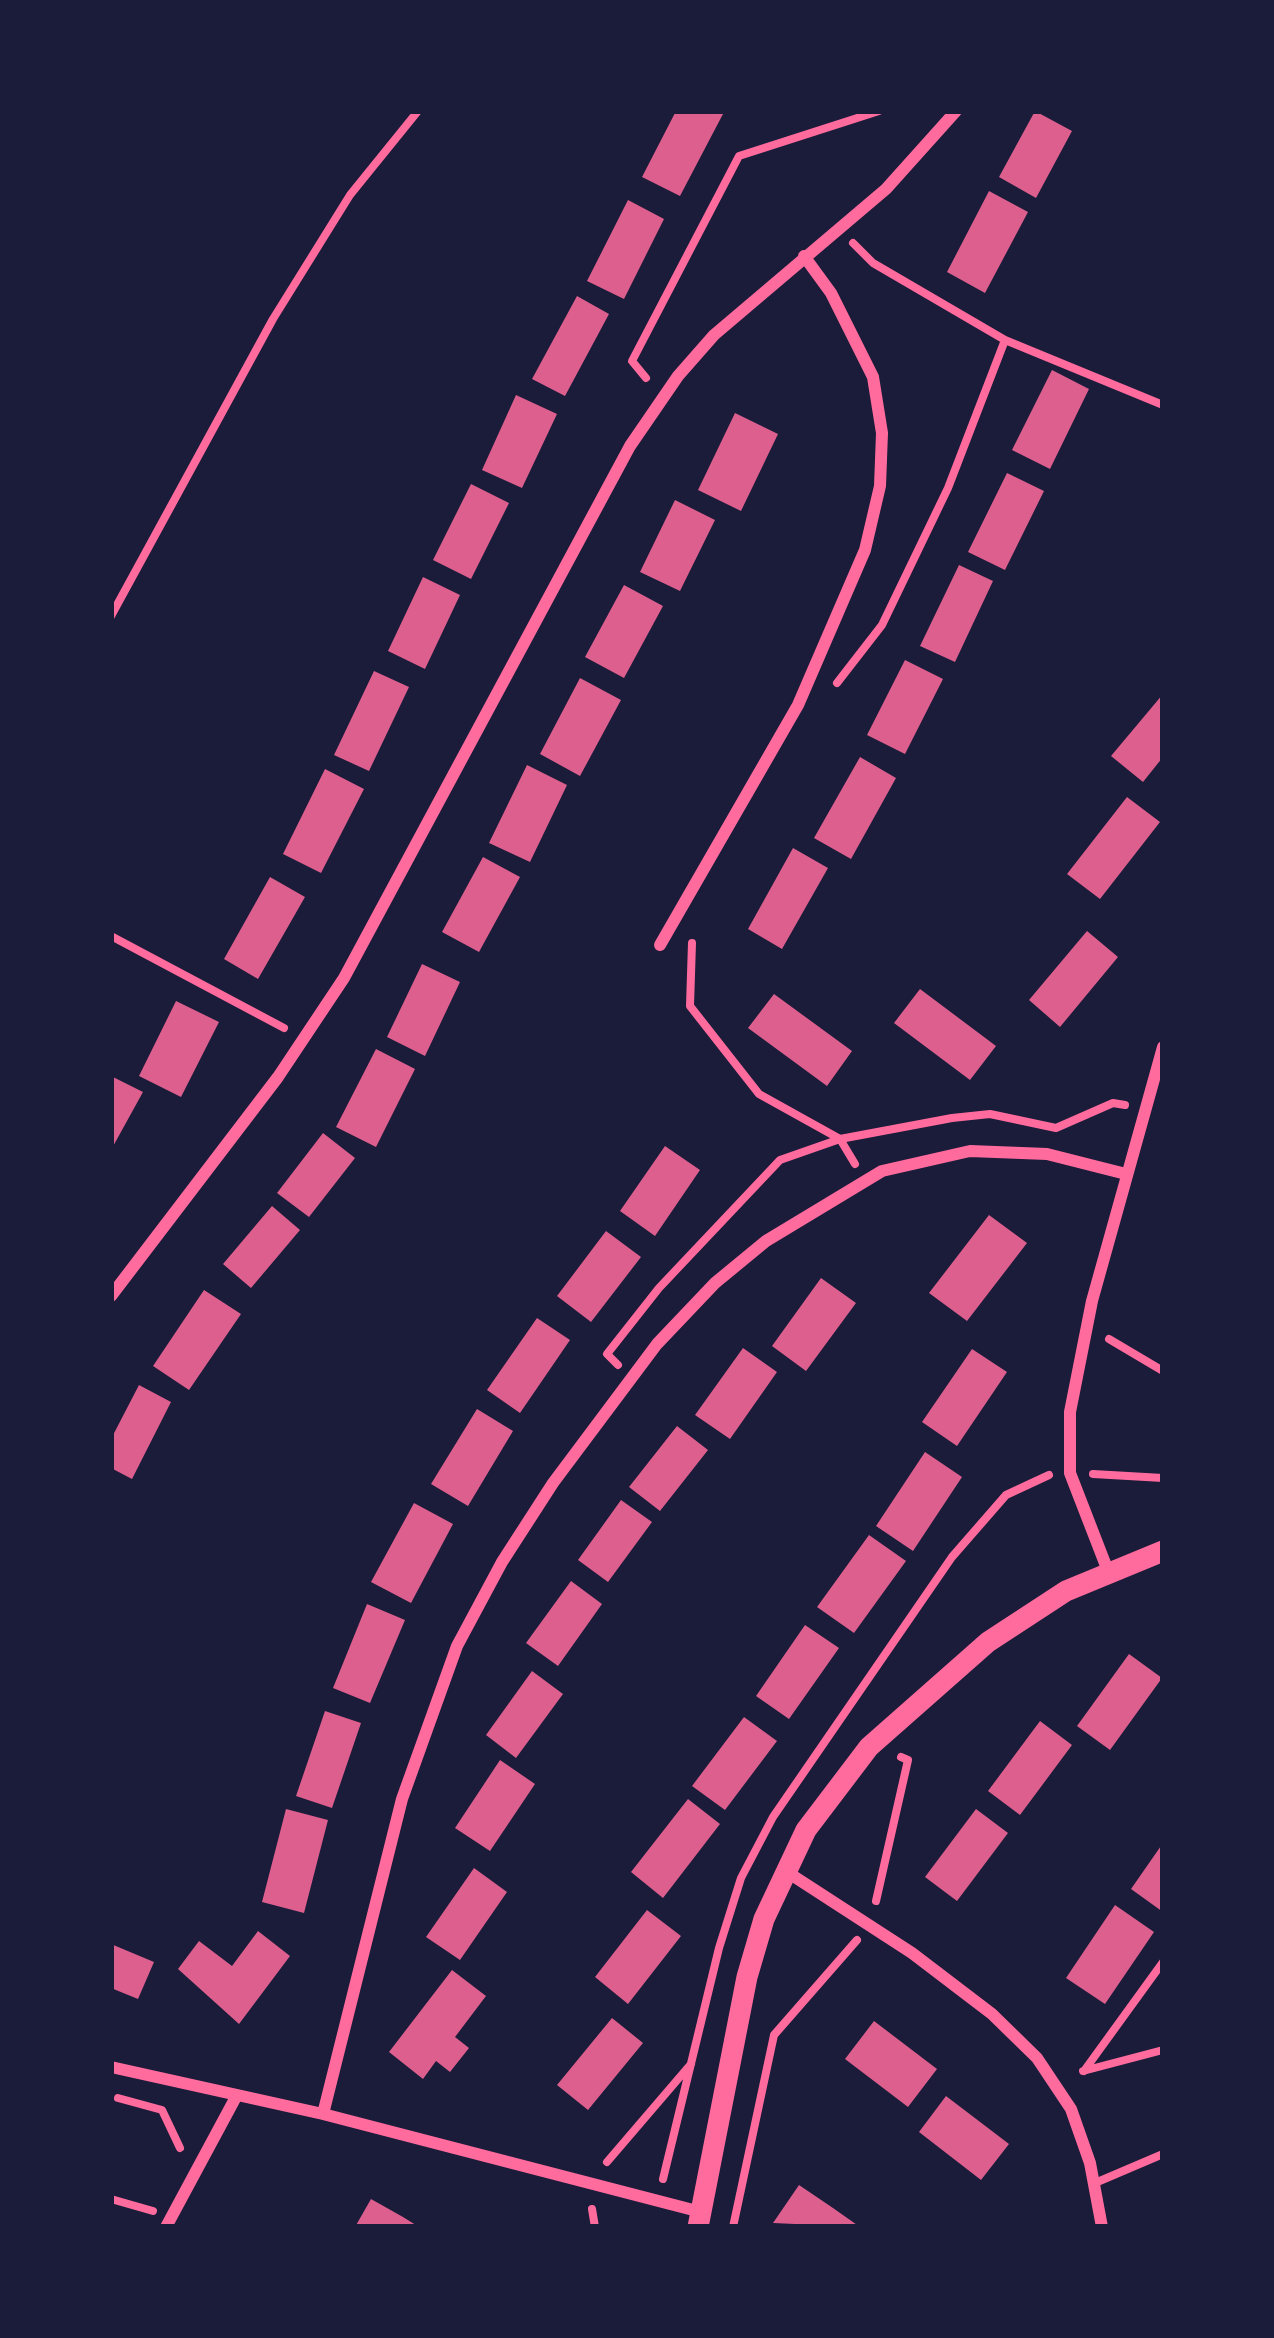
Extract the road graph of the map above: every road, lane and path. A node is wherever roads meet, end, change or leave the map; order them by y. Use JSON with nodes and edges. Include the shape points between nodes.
{"nodes":[{"id":1,"x":418,"y":111,"type":"edge"},
{"id":2,"x":879,"y":111,"type":"edge"},
{"id":3,"x":956,"y":111,"type":"edge"},
{"id":4,"x":837,"y":227,"type":"junction"},
{"id":5,"x":804,"y":256,"type":"junction"},
{"id":6,"x":1005,"y":340,"type":"junction"},
{"id":7,"x":663,"y":398,"type":"junction"},
{"id":8,"x":1163,"y":405,"type":"edge"},
{"id":9,"x":111,"y":616,"type":"edge"},
{"id":10,"x":798,"y":705,"type":"junction"},
{"id":11,"x":686,"y":901,"type":"junction"},
{"id":12,"x":111,"y":936,"type":"edge"},
{"id":13,"x":660,"y":945,"type":"dead end"},
{"id":14,"x":304,"y":1038,"type":"junction"},
{"id":15,"x":1163,"y":1046,"type":"edge"},
{"id":16,"x":1126,"y":1174,"type":"junction"},
{"id":17,"x":865,"y":1180,"type":"junction"},
{"id":18,"x":111,"y":1296,"type":"edge"},
{"id":19,"x":1088,"y":1326,"type":"junction"},
{"id":20,"x":1163,"y":1371,"type":"edge"},
{"id":21,"x":1163,"y":1551,"type":"edge"},
{"id":22,"x":1108,"y":1571,"type":"junction"},
{"id":23,"x":869,"y":1747,"type":"junction"},
{"id":24,"x":784,"y":1870,"type":"junction"},
{"id":25,"x":871,"y":1925,"type":"junction"},
{"id":26,"x":1163,"y":1962,"type":"edge"},
{"id":27,"x":1163,"y":2050,"type":"edge"},
{"id":28,"x":696,"y":2058,"type":"dead end"},
{"id":29,"x":111,"y":2067,"type":"edge"},
{"id":30,"x":1084,"y":2071,"type":"junction"},
{"id":31,"x":1055,"y":2085,"type":"junction"},
{"id":32,"x":237,"y":2095,"type":"junction"},
{"id":33,"x":111,"y":2096,"type":"edge"},
{"id":34,"x":323,"y":2114,"type":"junction"},
{"id":35,"x":1163,"y":2153,"type":"edge"},
{"id":36,"x":193,"y":2176,"type":"junction"},
{"id":37,"x":1095,"y":2183,"type":"junction"},
{"id":38,"x":593,"y":2185,"type":"junction"},
{"id":39,"x":111,"y":2199,"type":"edge"},
{"id":40,"x":700,"y":2220,"type":"edge"},
{"id":41,"x":169,"y":2222,"type":"edge"},
{"id":42,"x":596,"y":2227,"type":"edge"},
{"id":43,"x":733,"y":2227,"type":"edge"},
{"id":44,"x":1102,"y":2227,"type":"edge"}],
"edges":[{"from":1,"to":9,"type":"path","via":[[350,195],[273,319]]},
{"from":2,"to":7,"type":"path","via":[[739,156],[632,361]]},
{"from":3,"to":4,"type":"street","via":[[886,189]]},
{"from":4,"to":5,"type":"street"},
{"from":4,"to":6,"type":"path","via":[[873,262]]},
{"from":5,"to":7,"type":"street","via":[[714,335]]},
{"from":5,"to":10,"type":"street","via":[[859,347],[882,433],[866,550]]},
{"from":6,"to":8,"type":"path"},
{"from":6,"to":10,"type":"path","via":[[883,626],[814,712]]},
{"from":7,"to":14,"type":"street"},
{"from":10,"to":11,"type":"street"},
{"from":11,"to":13,"type":"street"},
{"from":11,"to":17,"type":"path","via":[[695,970],[690,1006],[759,1094],[840,1139]]},
{"from":12,"to":14,"type":"path"},
{"from":14,"to":18,"type":"street"},
{"from":15,"to":16,"type":"street"},
{"from":16,"to":17,"type":"street","via":[[1046,1154],[970,1151]]},
{"from":16,"to":19,"type":"street"},
{"from":17,"to":34,"type":"street","via":[[766,1241],[656,1344],[502,1562],[457,1646],[402,1798]]},
{"from":19,"to":20,"type":"path"},
{"from":19,"to":22,"type":"street","via":[[1070,1412],[1070,1473]]},
{"from":21,"to":22,"type":"street"},
{"from":22,"to":23,"type":"street","via":[[988,1642]]},
{"from":23,"to":24,"type":"street"},
{"from":23,"to":25,"type":"path","via":[[908,1760]]},
{"from":24,"to":25,"type":"street"},
{"from":24,"to":40,"type":"street","via":[[748,1977]]},
{"from":25,"to":31,"type":"street","via":[[992,2014]]},
{"from":25,"to":43,"type":"path","via":[[774,2035]]},
{"from":26,"to":30,"type":"path"},
{"from":27,"to":30,"type":"path"},
{"from":28,"to":38,"type":"path"},
{"from":29,"to":32,"type":"street"},
{"from":30,"to":31,"type":"path"},
{"from":31,"to":37,"type":"street"},
{"from":32,"to":34,"type":"street"},
{"from":32,"to":36,"type":"street"},
{"from":33,"to":36,"type":"path","via":[[162,2110]]},
{"from":34,"to":38,"type":"street"},
{"from":35,"to":37,"type":"lane"},
{"from":36,"to":41,"type":"street"},
{"from":37,"to":44,"type":"street"},
{"from":38,"to":40,"type":"street"},
{"from":38,"to":42,"type":"path"},
{"from":39,"to":41,"type":"path"}]}
